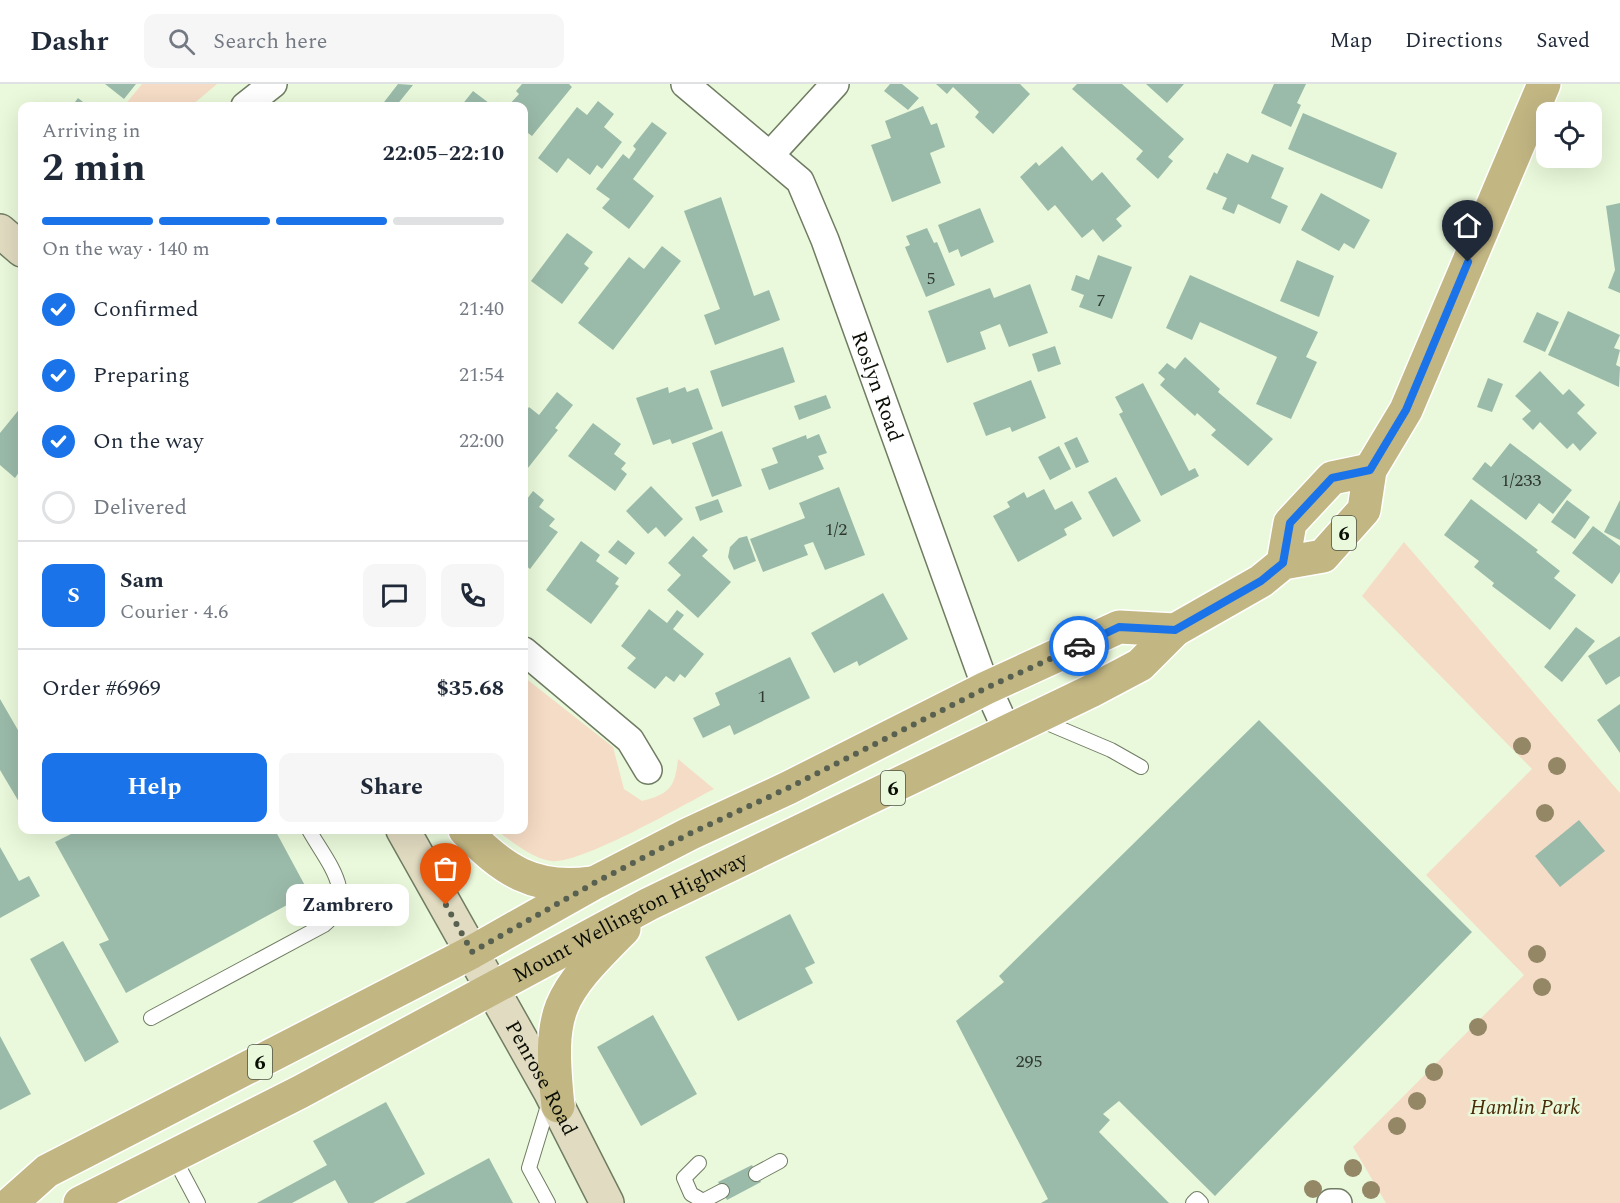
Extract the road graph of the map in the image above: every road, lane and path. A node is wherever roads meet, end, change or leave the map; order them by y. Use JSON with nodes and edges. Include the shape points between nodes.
{"nodes":[{"id":1,"x":273,"y":84,"type":"edge"},
{"id":2,"x":685,"y":84,"type":"edge"},
{"id":3,"x":834,"y":84,"type":"edge"},
{"id":4,"x":1544,"y":84,"type":"edge"},
{"id":5,"x":250,"y":102,"type":"edge"},
{"id":6,"x":770,"y":155,"type":"junction"},
{"id":7,"x":0,"y":231,"type":"edge"},
{"id":8,"x":18,"y":247,"type":"edge"},
{"id":9,"x":1370,"y":470,"type":"junction"},
{"id":10,"x":1283,"y":563,"type":"junction"},
{"id":11,"x":1175,"y":630,"type":"junction"},
{"id":12,"x":528,"y":654,"type":"edge"},
{"id":13,"x":986,"y":688,"type":"junction"},
{"id":14,"x":1036,"y":718,"type":"junction"},
{"id":15,"x":1008,"y":733,"type":"junction"},
{"id":16,"x":1141,"y":767,"type":"dead end"},
{"id":17,"x":648,"y":770,"type":"dead end"},
{"id":18,"x":311,"y":834,"type":"edge"},
{"id":19,"x":405,"y":834,"type":"edge"},
{"id":20,"x":469,"y":834,"type":"edge"},
{"id":21,"x":596,"y":882,"type":"junction"},
{"id":22,"x":649,"y":904,"type":"junction"},
{"id":23,"x":472,"y":952,"type":"junction"},
{"id":24,"x":493,"y":989,"type":"junction"},
{"id":25,"x":152,"y":1018,"type":"dead end"},
{"id":26,"x":554,"y":1100,"type":"junction"},
{"id":27,"x":173,"y":1156,"type":"junction"},
{"id":28,"x":780,"y":1161,"type":"dead end"},
{"id":29,"x":699,"y":1163,"type":"dead end"},
{"id":30,"x":756,"y":1174,"type":"dead end"},
{"id":31,"x":722,"y":1191,"type":"dead end"},
{"id":32,"x":11,"y":1203,"type":"edge"},
{"id":33,"x":80,"y":1203,"type":"edge"},
{"id":34,"x":198,"y":1203,"type":"edge"},
{"id":35,"x":548,"y":1203,"type":"edge"},
{"id":36,"x":607,"y":1203,"type":"edge"},
{"id":37,"x":1193,"y":1203,"type":"edge"},
{"id":38,"x":1201,"y":1203,"type":"edge"},
{"id":39,"x":1331,"y":1203,"type":"edge"},
{"id":40,"x":1338,"y":1203,"type":"edge"}],
"edges":[{"from":1,"to":5,"type":"street"},
{"from":2,"to":6,"type":"street","name":"Roslyn Road"},
{"from":3,"to":6,"type":"street"},
{"from":4,"to":9,"type":"main road","name":"Mount Wellington Highway","number":"6","via":[[1406,410]]},
{"from":6,"to":13,"type":"street","name":"Roslyn Road","via":[[800,181],[812,204]]},
{"from":7,"to":8,"type":"main road"},
{"from":9,"to":10,"type":"main road","number":"6","via":[[1332,478],[1290,523]]},
{"from":9,"to":10,"type":"main road","name":"Mount Wellington Highway","number":"6","via":[[1364,510],[1323,556]]},
{"from":10,"to":11,"type":"main road","name":"Mount Wellington Highway","number":"6","via":[[1261,581]]},
{"from":11,"to":13,"type":"main road","name":"Mount Wellington Highway","number":"6","via":[[1119,627]]},
{"from":11,"to":14,"type":"main road","name":"Mount Wellington Highway","number":"6","via":[[1140,665]]},
{"from":12,"to":17,"type":"street","via":[[630,740]]},
{"from":13,"to":15,"type":"street","name":"Roslyn Road"},
{"from":13,"to":21,"type":"main road","name":"Mount Wellington Highway","number":"6"},
{"from":14,"to":15,"type":"main road","name":"Mount Wellington Highway","number":"6"},
{"from":14,"to":16,"type":"lane"},
{"from":15,"to":22,"type":"main road","name":"Mount Wellington Highway","number":"6"},
{"from":18,"to":25,"type":"lane","via":[[338,882],[342,900],[337,914]]},
{"from":19,"to":23,"type":"main road","name":"Penrose Road"},
{"from":20,"to":21,"type":"main road","via":[[495,859],[535,881],[569,886]]},
{"from":21,"to":23,"type":"main road","name":"Mount Wellington Highway","number":"6"},
{"from":22,"to":24,"type":"main road","name":"Mount Wellington Highway","number":"6"},
{"from":22,"to":26,"type":"main road","via":[[564,996],[555,1022]]},
{"from":23,"to":24,"type":"main road","name":"Penrose Road"},
{"from":23,"to":32,"type":"main road","name":"Mount Wellington Highway","number":"6","via":[[47,1171]]},
{"from":24,"to":26,"type":"main road","name":"Penrose Road"},
{"from":24,"to":27,"type":"main road","name":"Mount Wellington Highway","number":"6"},
{"from":26,"to":35,"type":"lane","via":[[529,1167]]},
{"from":26,"to":36,"type":"main road","name":"Penrose Road"},
{"from":27,"to":33,"type":"main road","name":"Mount Wellington Highway","number":"6"},
{"from":27,"to":34,"type":"lane"},
{"from":28,"to":30,"type":"lane"},
{"from":29,"to":31,"type":"lane","via":[[684,1178],[691,1194],[703,1201]]},
{"from":37,"to":38,"type":"lane","via":[[1197,1199]]},
{"from":39,"to":40,"type":"street"}]}
